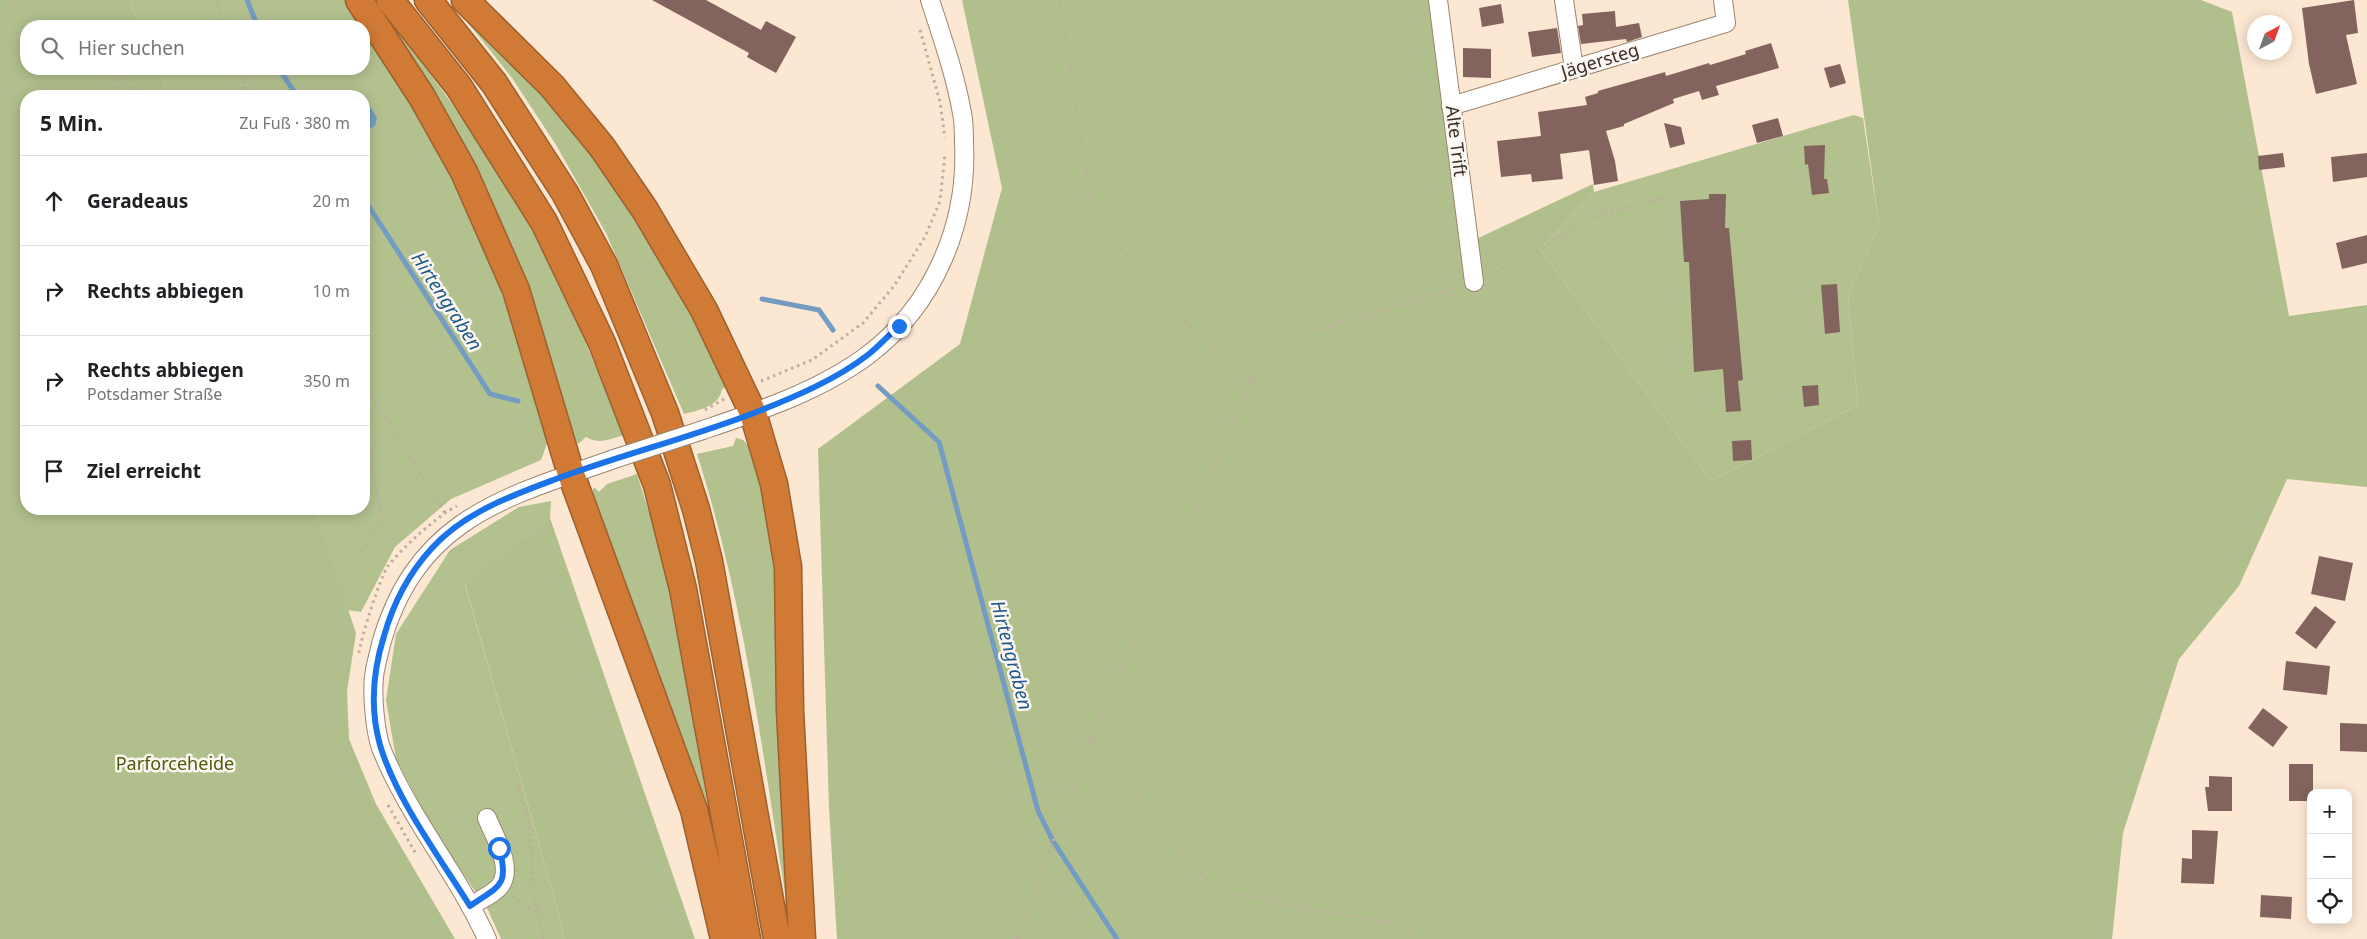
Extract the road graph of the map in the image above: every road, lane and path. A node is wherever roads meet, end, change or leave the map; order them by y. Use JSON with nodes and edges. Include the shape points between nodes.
{"nodes":[{"id":1,"x":8,"y":0,"type":"edge"},
{"id":2,"x":216,"y":0,"type":"edge"},
{"id":3,"x":358,"y":0,"type":"edge"},
{"id":4,"x":390,"y":0,"type":"edge"},
{"id":5,"x":428,"y":0,"type":"edge"},
{"id":6,"x":465,"y":0,"type":"edge"},
{"id":7,"x":930,"y":0,"type":"edge"},
{"id":8,"x":1060,"y":0,"type":"edge"},
{"id":9,"x":1438,"y":0,"type":"edge"},
{"id":10,"x":1564,"y":0,"type":"edge"},
{"id":11,"x":1723,"y":0,"type":"edge"},
{"id":12,"x":33,"y":20,"type":"edge"},
{"id":13,"x":223,"y":20,"type":"edge"},
{"id":14,"x":919,"y":28,"type":"dead end"},
{"id":15,"x":1574,"y":69,"type":"junction"},
{"id":16,"x":111,"y":75,"type":"edge"},
{"id":17,"x":241,"y":75,"type":"edge"},
{"id":18,"x":135,"y":90,"type":"edge"},
{"id":19,"x":247,"y":90,"type":"edge"},
{"id":20,"x":1451,"y":106,"type":"junction"},
{"id":21,"x":946,"y":143,"type":"dead end"},
{"id":22,"x":945,"y":152,"type":"dead end"},
{"id":23,"x":1664,"y":198,"type":"dead end"},
{"id":24,"x":1474,"y":282,"type":"junction"},
{"id":25,"x":1251,"y":381,"type":"junction"},
{"id":26,"x":743,"y":389,"type":"junction"},
{"id":27,"x":370,"y":394,"type":"edge"},
{"id":28,"x":753,"y":413,"type":"junction"},
{"id":29,"x":701,"y":422,"type":"junction"},
{"id":30,"x":392,"y":430,"type":"junction"},
{"id":31,"x":571,"y":474,"type":"junction"},
{"id":32,"x":460,"y":504,"type":"dead end"},
{"id":33,"x":444,"y":512,"type":"junction"},
{"id":34,"x":455,"y":528,"type":"junction"},
{"id":35,"x":357,"y":556,"type":"dead end"},
{"id":36,"x":359,"y":655,"type":"dead end"},
{"id":37,"x":1092,"y":735,"type":"junction"},
{"id":38,"x":517,"y":783,"type":"dead end"},
{"id":39,"x":387,"y":804,"type":"dead end"},
{"id":40,"x":487,"y":818,"type":"dead end"},
{"id":41,"x":420,"y":860,"type":"dead end"},
{"id":42,"x":500,"y":886,"type":"junction"},
{"id":43,"x":470,"y":906,"type":"junction"},
{"id":44,"x":538,"y":914,"type":"junction"},
{"id":45,"x":487,"y":939,"type":"edge"},
{"id":46,"x":544,"y":939,"type":"edge"},
{"id":47,"x":724,"y":939,"type":"edge"},
{"id":48,"x":747,"y":939,"type":"edge"},
{"id":49,"x":777,"y":939,"type":"edge"},
{"id":50,"x":802,"y":939,"type":"edge"},
{"id":51,"x":1017,"y":939,"type":"edge"},
{"id":52,"x":1417,"y":939,"type":"edge"}],
"edges":[{"from":1,"to":12,"type":"path"},
{"from":2,"to":13,"type":"path"},
{"from":3,"to":31,"type":"highway","via":[[422,97],[464,172],[516,290]]},
{"from":4,"to":48,"type":"highway","via":[[459,87],[544,222],[602,343],[656,485],[683,589]]},
{"from":5,"to":49,"type":"highway","via":[[494,83],[565,192],[616,291],[665,413],[709,560]]},
{"from":6,"to":26,"type":"highway","via":[[552,86],[602,147],[645,210],[704,310]]},
{"from":7,"to":28,"type":"street","via":[[963,114],[963,194],[945,257],[905,318],[868,355],[819,384]]},
{"from":8,"to":25,"type":"path","via":[[1090,198],[1150,291]]},
{"from":9,"to":20,"type":"street","name":"Alte Trift"},
{"from":10,"to":15,"type":"street"},
{"from":11,"to":15,"type":"street","name":"Jägersteg","via":[[1726,23]]},
{"from":14,"to":21,"type":"path","via":[[940,102]]},
{"from":15,"to":20,"type":"street","name":"Jägersteg"},
{"from":16,"to":18,"type":"path"},
{"from":17,"to":19,"type":"path"},
{"from":20,"to":24,"type":"street","name":"Alte Trift"},
{"from":22,"to":26,"type":"path","via":[[940,201],[924,237],[894,286],[863,323],[812,360]]},
{"from":23,"to":24,"type":"path","via":[[1593,217],[1540,249]]},
{"from":24,"to":25,"type":"path","via":[[1300,335]]},
{"from":25,"to":37,"type":"path"},
{"from":26,"to":28,"type":"highway"},
{"from":26,"to":29,"type":"path"},
{"from":27,"to":30,"type":"path"},
{"from":28,"to":29,"type":"street"},
{"from":28,"to":50,"type":"highway","via":[[774,484],[788,567],[790,711]]},
{"from":29,"to":31,"type":"street","bridge":true},
{"from":30,"to":33,"type":"path"},
{"from":30,"to":35,"type":"path","via":[[376,441],[370,456],[382,519]]},
{"from":31,"to":34,"type":"street","via":[[501,499]]},
{"from":31,"to":47,"type":"highway","via":[[694,810]]},
{"from":32,"to":33,"type":"path"},
{"from":33,"to":34,"type":"path"},
{"from":33,"to":36,"type":"path","via":[[387,567],[361,640]]},
{"from":34,"to":43,"type":"street","via":[[433,547],[402,590],[390,615],[374,677],[375,712],[380,745],[399,789]]},
{"from":37,"to":51,"type":"path"},
{"from":37,"to":52,"type":"path","via":[[1183,856],[1217,891],[1403,926]]},
{"from":38,"to":44,"type":"path","via":[[529,820]]},
{"from":39,"to":41,"type":"path"},
{"from":40,"to":42,"type":"street","via":[[505,869]]},
{"from":42,"to":43,"type":"street"},
{"from":42,"to":44,"type":"path"},
{"from":43,"to":45,"type":"street"},
{"from":44,"to":46,"type":"path"}]}
